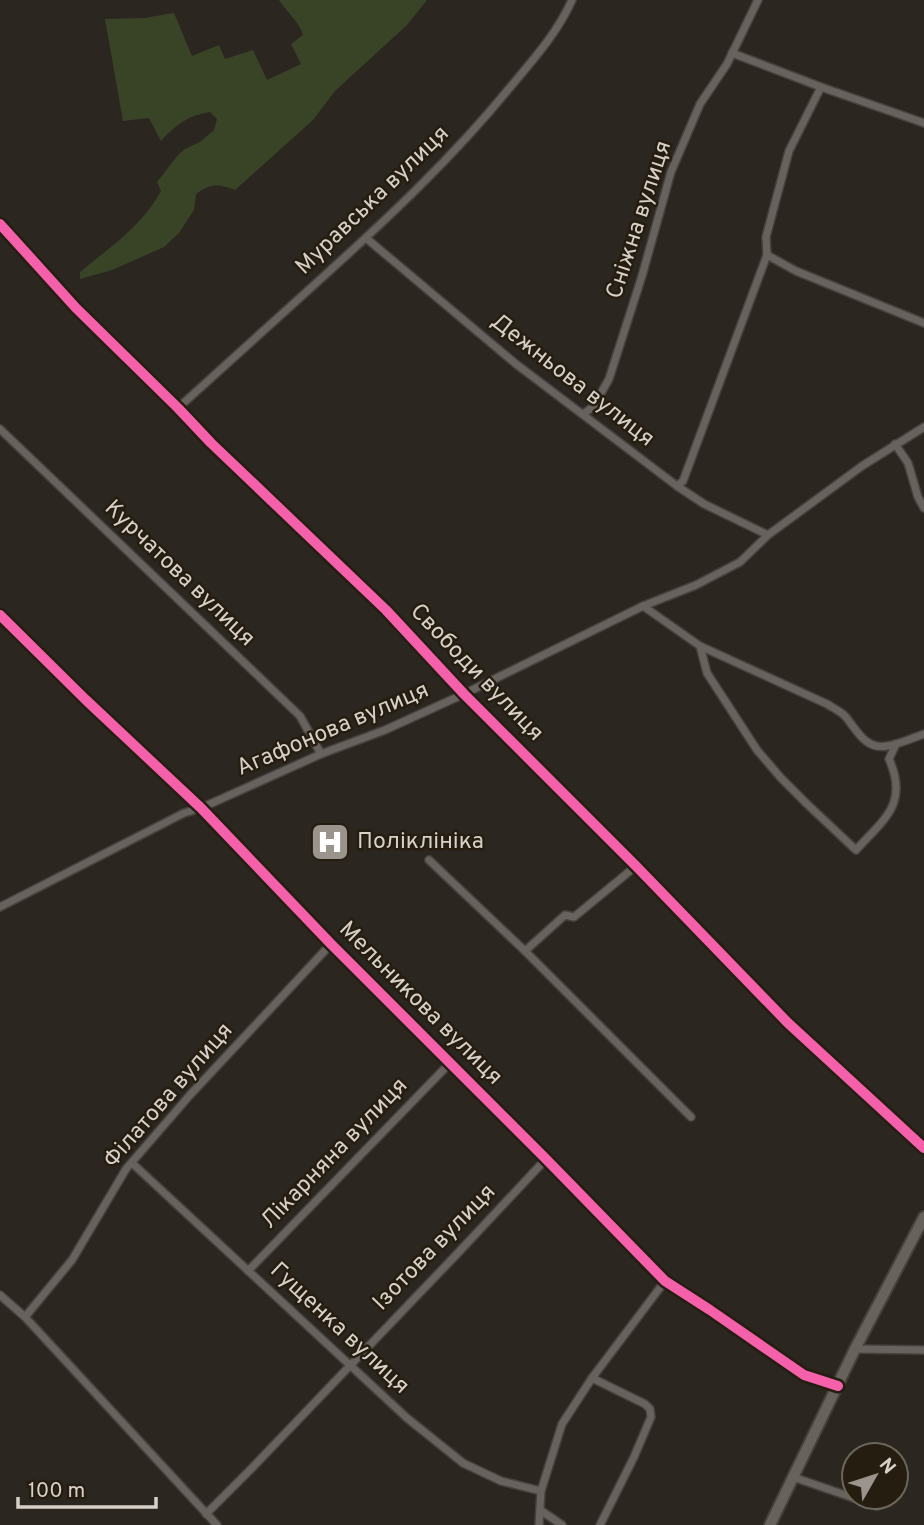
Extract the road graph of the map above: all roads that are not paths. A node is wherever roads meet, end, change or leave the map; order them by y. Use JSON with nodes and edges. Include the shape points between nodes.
{"nodes":[{"id":1,"x":572,"y":0,"type":"edge"},
{"id":2,"x":758,"y":0,"type":"edge"},
{"id":3,"x":732,"y":53,"type":"junction"},
{"id":4,"x":821,"y":87,"type":"junction"},
{"id":5,"x":924,"y":123,"type":"edge"},
{"id":6,"x":0,"y":224,"type":"edge"},
{"id":7,"x":366,"y":238,"type":"junction"},
{"id":8,"x":767,"y":255,"type":"junction"},
{"id":9,"x":924,"y":323,"type":"edge"},
{"id":10,"x":178,"y":408,"type":"junction"},
{"id":11,"x":583,"y":414,"type":"junction"},
{"id":12,"x":924,"y":427,"type":"edge"},
{"id":13,"x":0,"y":429,"type":"edge"},
{"id":14,"x":895,"y":444,"type":"junction"},
{"id":15,"x":677,"y":486,"type":"junction"},
{"id":16,"x":924,"y":509,"type":"edge"},
{"id":17,"x":768,"y":535,"type":"junction"},
{"id":18,"x":643,"y":606,"type":"junction"},
{"id":19,"x":0,"y":615,"type":"edge"},
{"id":20,"x":700,"y":646,"type":"junction"},
{"id":21,"x":464,"y":694,"type":"junction"},
{"id":22,"x":924,"y":734,"type":"edge"},
{"id":23,"x":895,"y":744,"type":"junction"},
{"id":24,"x":321,"y":754,"type":"junction"},
{"id":25,"x":201,"y":808,"type":"junction"},
{"id":26,"x":429,"y":860,"type":"dead end"},
{"id":27,"x":636,"y":866,"type":"junction"},
{"id":28,"x":0,"y":907,"type":"edge"},
{"id":29,"x":331,"y":944,"type":"junction"},
{"id":30,"x":525,"y":951,"type":"junction"},
{"id":31,"x":449,"y":1064,"type":"junction"},
{"id":32,"x":691,"y":1117,"type":"dead end"},
{"id":33,"x":924,"y":1147,"type":"edge"},
{"id":34,"x":546,"y":1159,"type":"junction"},
{"id":35,"x":132,"y":1163,"type":"junction"},
{"id":36,"x":924,"y":1216,"type":"edge"},
{"id":37,"x":248,"y":1271,"type":"junction"},
{"id":38,"x":665,"y":1281,"type":"junction"},
{"id":39,"x":0,"y":1296,"type":"edge"},
{"id":40,"x":25,"y":1317,"type":"junction"},
{"id":41,"x":856,"y":1349,"type":"junction"},
{"id":42,"x":924,"y":1350,"type":"edge"},
{"id":43,"x":350,"y":1365,"type":"junction"},
{"id":44,"x":592,"y":1378,"type":"junction"},
{"id":45,"x":838,"y":1386,"type":"junction"},
{"id":46,"x":793,"y":1478,"type":"junction"},
{"id":47,"x":541,"y":1490,"type":"junction"},
{"id":48,"x":840,"y":1494,"type":"edge"},
{"id":49,"x":540,"y":1510,"type":"junction"},
{"id":50,"x":206,"y":1514,"type":"junction"},
{"id":51,"x":217,"y":1525,"type":"edge"},
{"id":52,"x":540,"y":1525,"type":"edge"},
{"id":53,"x":562,"y":1525,"type":"edge"},
{"id":54,"x":600,"y":1525,"type":"edge"},
{"id":55,"x":770,"y":1525,"type":"edge"}],
"edges":[{"from":1,"to":7,"type":"street","name":"Муравська вулиця","via":[[552,35],[489,113]]},
{"from":2,"to":3,"type":"street","name":"Сніжна вулиця"},
{"from":3,"to":4,"type":"street"},
{"from":3,"to":11,"type":"street","name":"Сніжна вулиця","via":[[700,104],[671,172],[609,379],[593,407]]},
{"from":4,"to":5,"type":"street"},
{"from":4,"to":8,"type":"street","via":[[789,151],[766,237]]},
{"from":6,"to":10,"type":"street","name":"Свободи вулиця","via":[[76,308]]},
{"from":7,"to":10,"type":"street","name":"Муравська вулиця"},
{"from":7,"to":11,"type":"street","name":"Дежньова вулиця"},
{"from":8,"to":9,"type":"street"},
{"from":8,"to":15,"type":"street","via":[[683,481]]},
{"from":10,"to":21,"type":"street","name":"Свободи вулиця","via":[[386,610]]},
{"from":11,"to":15,"type":"street","name":"Дежньова вулиця"},
{"from":12,"to":14,"type":"street","name":"Агафонова вулиця"},
{"from":13,"to":24,"type":"street","name":"Курчатова вулиця","via":[[300,716]]},
{"from":14,"to":16,"type":"street","via":[[908,463]]},
{"from":14,"to":17,"type":"street","name":"Агафонова вулиця"},
{"from":15,"to":17,"type":"street","name":"Дежньова вулиця"},
{"from":17,"to":18,"type":"street","name":"Агафонова вулиця","via":[[740,562]]},
{"from":18,"to":20,"type":"street"},
{"from":18,"to":21,"type":"street","name":"Агафонова вулиця"},
{"from":19,"to":25,"type":"street","name":"Мельникова вулиця"},
{"from":20,"to":23,"type":"street","via":[[827,704],[843,714],[868,743],[878,747]]},
{"from":20,"to":23,"type":"street","via":[[707,673],[757,750],[856,850],[894,803],[897,782],[889,759]]},
{"from":21,"to":24,"type":"street","name":"Агафонова вулиця"},
{"from":21,"to":27,"type":"street","name":"Свободи вулиця"},
{"from":22,"to":23,"type":"street"},
{"from":24,"to":25,"type":"street","name":"Агафонова вулиця"},
{"from":25,"to":28,"type":"street","name":"Агафонова вулиця"},
{"from":25,"to":29,"type":"street","name":"Мельникова вулиця"},
{"from":26,"to":30,"type":"street"},
{"from":27,"to":30,"type":"street","via":[[574,917],[565,915]]},
{"from":27,"to":33,"type":"street","name":"Свободи вулиця","via":[[788,1024]]},
{"from":29,"to":31,"type":"street","name":"Мельникова вулиця"},
{"from":29,"to":35,"type":"street","name":"Філатова вулиця"},
{"from":30,"to":32,"type":"street"},
{"from":31,"to":34,"type":"street","name":"Мельникова вулиця"},
{"from":31,"to":37,"type":"street","name":"Лікарняна вулиця"},
{"from":34,"to":38,"type":"street","name":"Мельникова вулиця"},
{"from":34,"to":43,"type":"street","name":"Ізотова вулиця"},
{"from":35,"to":37,"type":"street","name":"Гущенка вулиця"},
{"from":35,"to":40,"type":"street","name":"Філатова вулиця","via":[[72,1260]]},
{"from":36,"to":41,"type":"main road"},
{"from":37,"to":43,"type":"street","name":"Гущенка вулиця"},
{"from":38,"to":44,"type":"street"},
{"from":38,"to":45,"type":"street","name":"Мельникова вулиця","via":[[804,1375]]},
{"from":39,"to":40,"type":"street"},
{"from":40,"to":50,"type":"street"},
{"from":41,"to":42,"type":"street"},
{"from":41,"to":45,"type":"main road"},
{"from":43,"to":47,"type":"street","name":"Гущенка вулиця","via":[[463,1463],[501,1482]]},
{"from":43,"to":50,"type":"street","name":"Ізотова вулиця"},
{"from":44,"to":47,"type":"street","via":[[562,1424]]},
{"from":44,"to":54,"type":"street","via":[[650,1409],[634,1457]]},
{"from":45,"to":46,"type":"main road"},
{"from":46,"to":48,"type":"street"},
{"from":46,"to":55,"type":"main road"},
{"from":47,"to":49,"type":"street"},
{"from":49,"to":52,"type":"street"},
{"from":49,"to":53,"type":"street"},
{"from":50,"to":51,"type":"street"}]}
